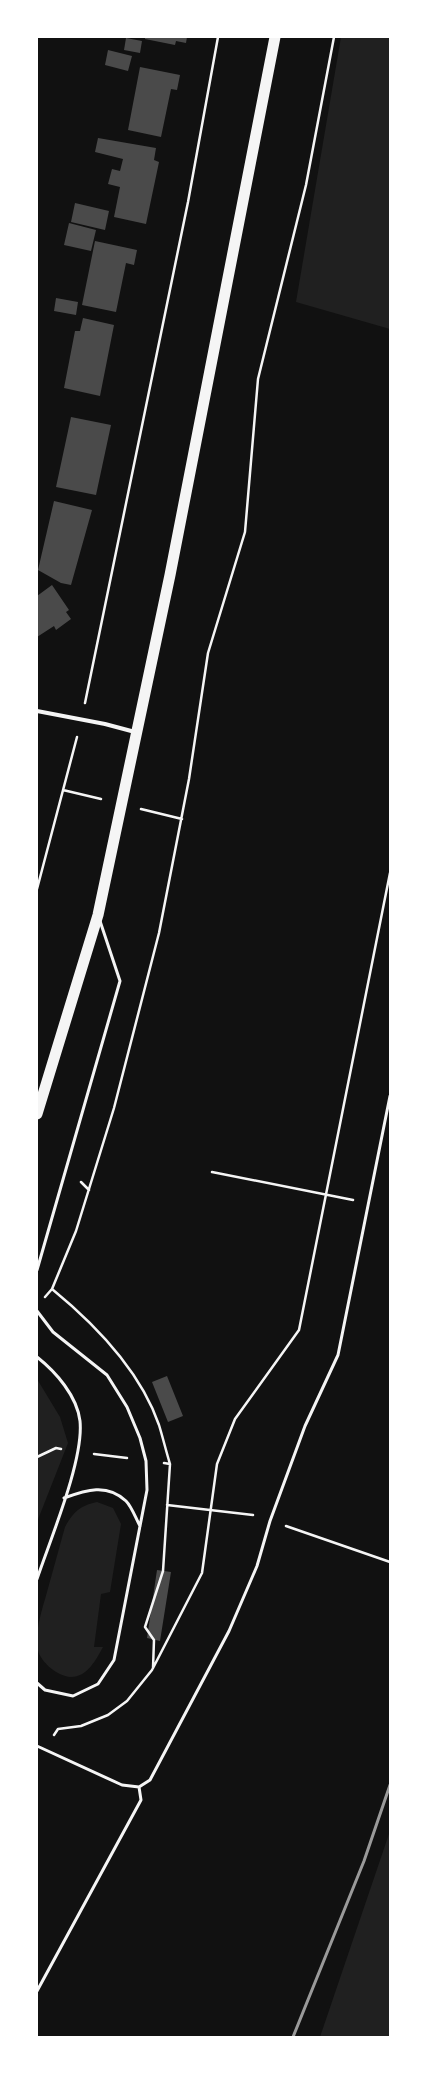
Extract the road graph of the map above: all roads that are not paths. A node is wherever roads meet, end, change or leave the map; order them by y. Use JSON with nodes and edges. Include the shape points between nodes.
{"nodes":[{"id":1,"x":275,"y":37,"type":"edge"},
{"id":2,"x":37,"y":711,"type":"edge"},
{"id":3,"x":136,"y":732,"type":"junction"},
{"id":4,"x":98,"y":915,"type":"junction"},
{"id":5,"x":390,"y":1096,"type":"edge"},
{"id":6,"x":37,"y":1114,"type":"edge"},
{"id":7,"x":37,"y":1270,"type":"edge"},
{"id":8,"x":37,"y":1311,"type":"edge"},
{"id":9,"x":37,"y":1357,"type":"edge"},
{"id":10,"x":64,"y":1498,"type":"junction"},
{"id":11,"x":140,"y":1526,"type":"junction"},
{"id":12,"x":37,"y":1579,"type":"edge"},
{"id":13,"x":37,"y":1683,"type":"edge"},
{"id":14,"x":37,"y":1746,"type":"edge"},
{"id":15,"x":140,"y":1787,"type":"junction"},
{"id":16,"x":37,"y":1991,"type":"edge"}],
"edges":[{"from":1,"to":3,"type":"highway","via":[[170,575]]},
{"from":2,"to":3,"type":"street"},
{"from":3,"to":4,"type":"highway"},
{"from":4,"to":6,"type":"highway"},
{"from":4,"to":7,"type":"lane","via":[[120,981]]},
{"from":5,"to":15,"type":"lane","via":[[338,1355],[304,1426],[257,1566],[229,1631],[150,1780]]},
{"from":8,"to":11,"type":"lane","via":[[53,1332],[107,1376],[127,1407],[146,1460],[147,1490]]},
{"from":9,"to":10,"type":"lane","via":[[70,1393],[80,1421],[78,1452]]},
{"from":10,"to":11,"type":"lane","via":[[87,1490],[110,1491],[127,1502]]},
{"from":10,"to":12,"type":"lane"},
{"from":11,"to":13,"type":"lane","via":[[114,1660],[98,1684],[73,1696],[45,1690]]},
{"from":14,"to":15,"type":"lane","via":[[122,1785]]},
{"from":15,"to":16,"type":"lane","via":[[141,1800]]}]}
